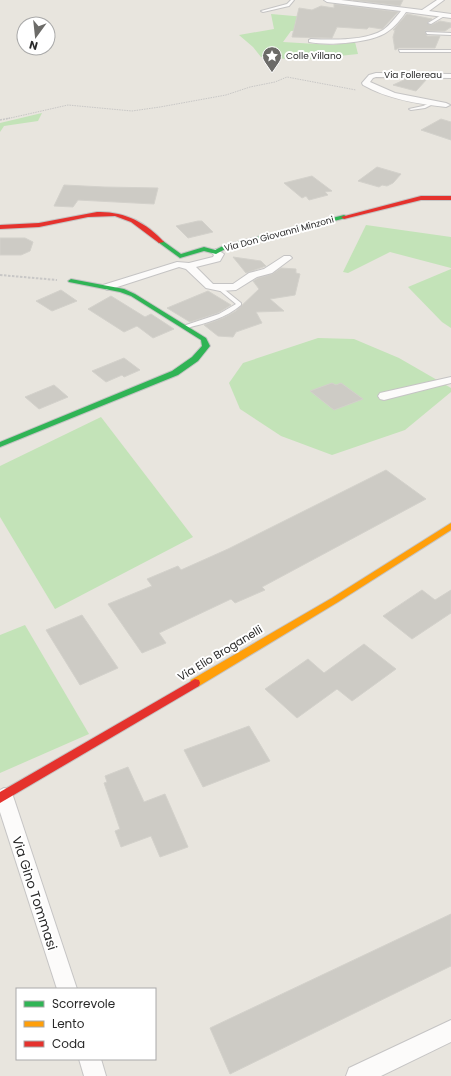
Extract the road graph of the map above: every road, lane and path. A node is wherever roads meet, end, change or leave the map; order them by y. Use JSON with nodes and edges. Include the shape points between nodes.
{"nodes":[{"id":1,"x":294,"y":0,"type":"edge"},
{"id":2,"x":327,"y":0,"type":"edge"},
{"id":3,"x":441,"y":0,"type":"edge"},
{"id":4,"x":405,"y":10,"type":"junction"},
{"id":5,"x":263,"y":11,"type":"dead end"},
{"id":6,"x":424,"y":12,"type":"junction"},
{"id":7,"x":447,"y":15,"type":"edge"},
{"id":8,"x":435,"y":22,"type":"dead end"},
{"id":9,"x":430,"y":23,"type":"dead end"},
{"id":10,"x":426,"y":33,"type":"dead end"},
{"id":11,"x":451,"y":34,"type":"edge"},
{"id":12,"x":311,"y":41,"type":"dead end"},
{"id":13,"x":400,"y":51,"type":"dead end"},
{"id":14,"x":451,"y":51,"type":"edge"},
{"id":15,"x":447,"y":73,"type":"edge"},
{"id":16,"x":372,"y":88,"type":"junction"},
{"id":17,"x":432,"y":103,"type":"junction"},
{"id":18,"x":446,"y":105,"type":"dead end"},
{"id":19,"x":411,"y":109,"type":"dead end"},
{"id":20,"x":0,"y":120,"type":"edge"},
{"id":21,"x":451,"y":198,"type":"edge"},
{"id":22,"x":0,"y":227,"type":"edge"},
{"id":23,"x":216,"y":252,"type":"junction"},
{"id":24,"x":287,"y":258,"type":"dead end"},
{"id":25,"x":183,"y":262,"type":"junction"},
{"id":26,"x":0,"y":275,"type":"edge"},
{"id":27,"x":71,"y":281,"type":"joint"},
{"id":28,"x":107,"y":287,"type":"junction"},
{"id":29,"x":220,"y":288,"type":"junction"},
{"id":30,"x":185,"y":328,"type":"junction"},
{"id":31,"x":451,"y":380,"type":"edge"},
{"id":32,"x":384,"y":396,"type":"dead end"},
{"id":33,"x":0,"y":445,"type":"edge"},
{"id":34,"x":451,"y":526,"type":"edge"},
{"id":35,"x":2,"y":797,"type":"edge"},
{"id":36,"x":67,"y":988,"type":"edge"},
{"id":37,"x":451,"y":1031,"type":"edge"},
{"id":38,"x":90,"y":1060,"type":"edge"},
{"id":39,"x":95,"y":1076,"type":"edge"},
{"id":40,"x":357,"y":1076,"type":"edge"}],
"edges":[{"from":1,"to":5,"type":"lane","via":[[288,5]]},
{"from":2,"to":4,"type":"street"},
{"from":3,"to":6,"type":"street"},
{"from":4,"to":6,"type":"street"},
{"from":4,"to":12,"type":"street","via":[[377,35]]},
{"from":6,"to":7,"type":"street"},
{"from":7,"to":8,"type":"lane"},
{"from":7,"to":9,"type":"lane"},
{"from":10,"to":11,"type":"lane"},
{"from":13,"to":14,"type":"lane"},
{"from":15,"to":16,"type":"street","name":"Via Follereau","via":[[371,76],[366,83]]},
{"from":16,"to":17,"type":"street","name":"Via Follereau"},
{"from":16,"to":20,"type":"path","via":[[355,90],[287,77],[226,95],[160,107],[132,111],[68,105]]},
{"from":17,"to":18,"type":"street","name":"Via Follereau"},
{"from":17,"to":19,"type":"lane"},
{"from":21,"to":23,"type":"street","name":"Via Don Giovanni Minzoni","via":[[421,198],[407,201],[227,246]]},
{"from":22,"to":25,"type":"street","via":[[32,226],[92,216],[121,216],[135,223]]},
{"from":23,"to":25,"type":"street","name":"Via Don Giovanni Minzoni","via":[[204,249]]},
{"from":23,"to":25,"type":"street","via":[[219,254],[217,259]]},
{"from":24,"to":29,"type":"street","via":[[268,271],[253,275],[236,287]]},
{"from":25,"to":28,"type":"street"},
{"from":25,"to":29,"type":"street","via":[[210,286]]},
{"from":26,"to":27,"type":"path"},
{"from":27,"to":28,"type":"street"},
{"from":28,"to":30,"type":"street","via":[[133,295]]},
{"from":29,"to":30,"type":"lane","via":[[239,304],[236,308]]},
{"from":30,"to":33,"type":"street","via":[[204,339],[206,346],[195,359],[175,373]]},
{"from":31,"to":32,"type":"street"},
{"from":34,"to":35,"type":"street","name":"Via Elio Broganelli","via":[[335,600]]},
{"from":35,"to":36,"type":"street","name":"Via Gino Tommasi"},
{"from":37,"to":40,"type":"street"},
{"from":38,"to":39,"type":"street"}]}
